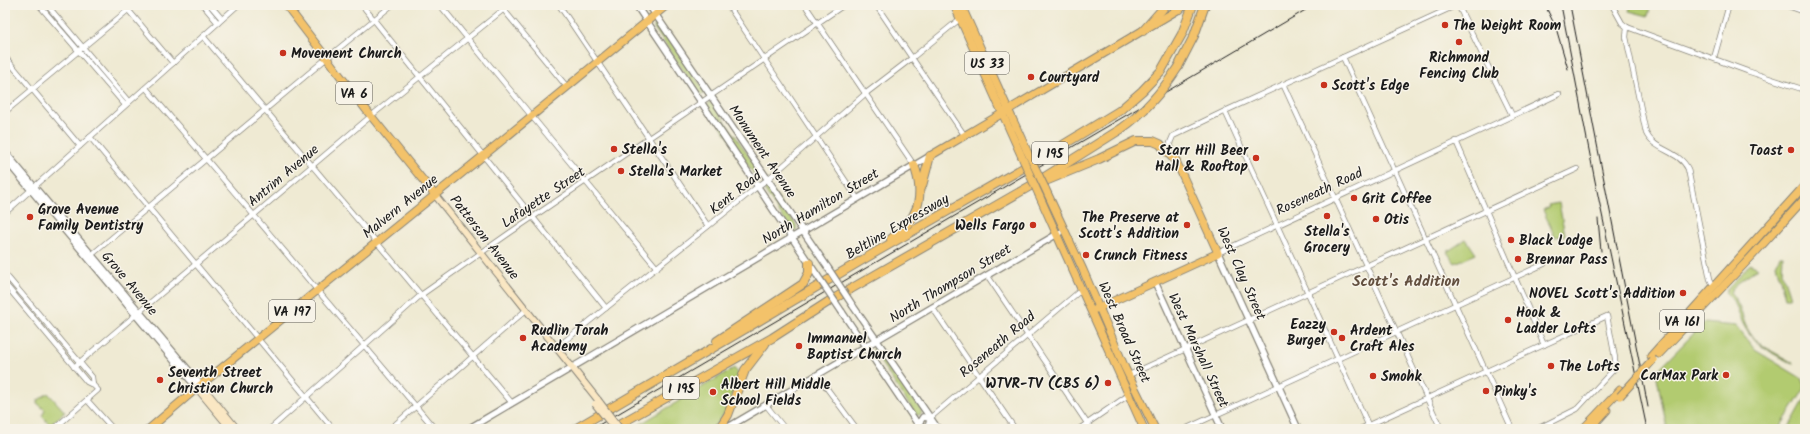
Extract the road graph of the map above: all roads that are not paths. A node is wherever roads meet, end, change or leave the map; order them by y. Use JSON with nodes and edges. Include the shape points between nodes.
{"nodes":[{"id":1,"x":40,"y":5,"type":"edge"},
{"id":2,"x":47,"y":5,"type":"edge"},
{"id":3,"x":124,"y":5,"type":"edge"},
{"id":4,"x":134,"y":5,"type":"edge"},
{"id":5,"x":203,"y":5,"type":"edge"},
{"id":6,"x":210,"y":5,"type":"edge"},
{"id":7,"x":238,"y":5,"type":"edge"},
{"id":8,"x":286,"y":5,"type":"edge"},
{"id":9,"x":362,"y":5,"type":"edge"},
{"id":10,"x":392,"y":5,"type":"edge"},
{"id":11,"x":440,"y":5,"type":"edge"},
{"id":12,"x":509,"y":5,"type":"edge"},
{"id":13,"x":559,"y":5,"type":"edge"},
{"id":14,"x":636,"y":5,"type":"edge"},
{"id":15,"x":649,"y":5,"type":"edge"},
{"id":16,"x":667,"y":5,"type":"edge"},
{"id":17,"x":728,"y":5,"type":"edge"},
{"id":18,"x":805,"y":5,"type":"edge"},
{"id":19,"x":844,"y":5,"type":"edge"},
{"id":20,"x":876,"y":5,"type":"edge"},
{"id":21,"x":954,"y":5,"type":"edge"},
{"id":22,"x":961,"y":5,"type":"edge"},
{"id":23,"x":1166,"y":5,"type":"edge"},
{"id":24,"x":1193,"y":5,"type":"edge"},
{"id":25,"x":1457,"y":5,"type":"edge"},
{"id":26,"x":1612,"y":5,"type":"edge"},
{"id":27,"x":1729,"y":5,"type":"edge"},
{"id":28,"x":1785,"y":5,"type":"edge"},
{"id":29,"x":1180,"y":6,"type":"edge"},
{"id":30,"x":1204,"y":9,"type":"edge"},
{"id":31,"x":128,"y":10,"type":"junction"},
{"id":32,"x":504,"y":10,"type":"junction"},
{"id":33,"x":1805,"y":12,"type":"edge"},
{"id":34,"x":656,"y":14,"type":"junction"},
{"id":35,"x":963,"y":17,"type":"junction"},
{"id":36,"x":374,"y":19,"type":"junction"},
{"id":37,"x":220,"y":21,"type":"junction"},
{"id":38,"x":647,"y":21,"type":"junction"},
{"id":39,"x":817,"y":24,"type":"junction"},
{"id":40,"x":1627,"y":27,"type":"junction"},
{"id":41,"x":1143,"y":31,"type":"junction"},
{"id":42,"x":203,"y":36,"type":"junction"},
{"id":43,"x":468,"y":38,"type":"junction"},
{"id":44,"x":83,"y":46,"type":"junction"},
{"id":45,"x":78,"y":51,"type":"junction"},
{"id":46,"x":5,"y":57,"type":"edge"},
{"id":47,"x":1343,"y":57,"type":"junction"},
{"id":48,"x":327,"y":58,"type":"junction"},
{"id":49,"x":912,"y":58,"type":"junction"},
{"id":50,"x":1714,"y":58,"type":"junction"},
{"id":51,"x":764,"y":60,"type":"junction"},
{"id":52,"x":597,"y":62,"type":"junction"},
{"id":53,"x":173,"y":63,"type":"junction"},
{"id":54,"x":420,"y":77,"type":"junction"},
{"id":55,"x":1283,"y":84,"type":"junction"},
{"id":56,"x":567,"y":87,"type":"junction"},
{"id":57,"x":146,"y":88,"type":"junction"},
{"id":58,"x":32,"y":89,"type":"junction"},
{"id":59,"x":1805,"y":90,"type":"edge"},
{"id":60,"x":865,"y":94,"type":"junction"},
{"id":61,"x":1559,"y":94,"type":"dead end"},
{"id":62,"x":711,"y":96,"type":"junction"},
{"id":63,"x":701,"y":102,"type":"junction"},
{"id":64,"x":128,"y":103,"type":"junction"},
{"id":65,"x":265,"y":110,"type":"junction"},
{"id":66,"x":1225,"y":111,"type":"junction"},
{"id":67,"x":5,"y":112,"type":"edge"},
{"id":68,"x":1006,"y":112,"type":"junction"},
{"id":69,"x":371,"y":116,"type":"junction"},
{"id":70,"x":532,"y":116,"type":"junction"},
{"id":71,"x":1512,"y":116,"type":"junction"},
{"id":72,"x":817,"y":137,"type":"junction"},
{"id":73,"x":964,"y":137,"type":"junction"},
{"id":74,"x":90,"y":138,"type":"junction"},
{"id":75,"x":649,"y":139,"type":"junction"},
{"id":76,"x":1456,"y":141,"type":"junction"},
{"id":77,"x":80,"y":146,"type":"junction"},
{"id":78,"x":5,"y":152,"type":"edge"},
{"id":79,"x":1024,"y":153,"type":"junction"},
{"id":80,"x":483,"y":156,"type":"junction"},
{"id":81,"x":930,"y":156,"type":"junction"},
{"id":82,"x":5,"y":159,"type":"edge"},
{"id":83,"x":206,"y":159,"type":"junction"},
{"id":84,"x":1176,"y":161,"type":"junction"},
{"id":85,"x":914,"y":165,"type":"junction"},
{"id":86,"x":312,"y":166,"type":"junction"},
{"id":87,"x":1577,"y":169,"type":"dead end"},
{"id":88,"x":1394,"y":170,"type":"junction"},
{"id":89,"x":768,"y":179,"type":"junction"},
{"id":90,"x":585,"y":182,"type":"junction"},
{"id":91,"x":1805,"y":185,"type":"edge"},
{"id":92,"x":1032,"y":186,"type":"junction"},
{"id":93,"x":757,"y":187,"type":"junction"},
{"id":94,"x":32,"y":188,"type":"junction"},
{"id":95,"x":435,"y":194,"type":"junction"},
{"id":96,"x":919,"y":197,"type":"junction"},
{"id":97,"x":1335,"y":197,"type":"junction"},
{"id":98,"x":857,"y":198,"type":"junction"},
{"id":99,"x":1805,"y":198,"type":"edge"},
{"id":100,"x":147,"y":208,"type":"junction"},
{"id":101,"x":1486,"y":210,"type":"junction"},
{"id":102,"x":5,"y":213,"type":"edge"},
{"id":103,"x":254,"y":215,"type":"junction"},
{"id":104,"x":533,"y":217,"type":"junction"},
{"id":105,"x":1277,"y":225,"type":"junction"},
{"id":106,"x":708,"y":226,"type":"junction"},
{"id":107,"x":1064,"y":230,"type":"junction"},
{"id":108,"x":804,"y":232,"type":"junction"},
{"id":109,"x":1056,"y":234,"type":"junction"},
{"id":110,"x":792,"y":238,"type":"junction"},
{"id":111,"x":1425,"y":238,"type":"junction"},
{"id":112,"x":376,"y":242,"type":"junction"},
{"id":113,"x":876,"y":252,"type":"junction"},
{"id":114,"x":481,"y":253,"type":"junction"},
{"id":115,"x":1218,"y":253,"type":"junction"},
{"id":116,"x":89,"y":256,"type":"junction"},
{"id":117,"x":809,"y":263,"type":"junction"},
{"id":118,"x":195,"y":264,"type":"junction"},
{"id":119,"x":1544,"y":264,"type":"dead end"},
{"id":120,"x":1366,"y":266,"type":"junction"},
{"id":121,"x":657,"y":268,"type":"junction"},
{"id":122,"x":5,"y":274,"type":"edge"},
{"id":123,"x":988,"y":275,"type":"junction"},
{"id":124,"x":1514,"y":278,"type":"junction"},
{"id":125,"x":1155,"y":282,"type":"junction"},
{"id":126,"x":5,"y":284,"type":"edge"},
{"id":127,"x":1716,"y":289,"type":"junction"},
{"id":128,"x":317,"y":290,"type":"junction"},
{"id":129,"x":1081,"y":290,"type":"junction"},
{"id":130,"x":1308,"y":294,"type":"junction"},
{"id":131,"x":421,"y":295,"type":"junction"},
{"id":132,"x":1455,"y":305,"type":"junction"},
{"id":133,"x":932,"y":307,"type":"junction"},
{"id":134,"x":1099,"y":307,"type":"junction"},
{"id":135,"x":606,"y":308,"type":"junction"},
{"id":136,"x":526,"y":310,"type":"junction"},
{"id":137,"x":1090,"y":311,"type":"junction"},
{"id":138,"x":137,"y":313,"type":"junction"},
{"id":139,"x":1248,"y":320,"type":"junction"},
{"id":140,"x":1397,"y":332,"type":"junction"},
{"id":141,"x":1028,"y":335,"type":"junction"},
{"id":142,"x":772,"y":338,"type":"junction"},
{"id":143,"x":258,"y":339,"type":"junction"},
{"id":144,"x":876,"y":340,"type":"junction"},
{"id":145,"x":1544,"y":344,"type":"junction"},
{"id":146,"x":364,"y":346,"type":"junction"},
{"id":147,"x":866,"y":346,"type":"junction"},
{"id":148,"x":556,"y":348,"type":"junction"},
{"id":149,"x":1186,"y":349,"type":"junction"},
{"id":150,"x":473,"y":357,"type":"junction"},
{"id":151,"x":693,"y":360,"type":"junction"},
{"id":152,"x":1338,"y":360,"type":"junction"},
{"id":153,"x":79,"y":362,"type":"junction"},
{"id":154,"x":74,"y":366,"type":"junction"},
{"id":155,"x":572,"y":367,"type":"junction"},
{"id":156,"x":1486,"y":371,"type":"junction"},
{"id":157,"x":817,"y":375,"type":"junction"},
{"id":158,"x":1129,"y":376,"type":"junction"},
{"id":159,"x":979,"y":377,"type":"junction"},
{"id":160,"x":93,"y":385,"type":"junction"},
{"id":161,"x":1279,"y":386,"type":"junction"},
{"id":162,"x":199,"y":387,"type":"junction"},
{"id":163,"x":1136,"y":390,"type":"junction"},
{"id":164,"x":1620,"y":393,"type":"junction"},
{"id":165,"x":1128,"y":396,"type":"junction"},
{"id":166,"x":307,"y":398,"type":"junction"},
{"id":167,"x":1426,"y":398,"type":"junction"},
{"id":168,"x":87,"y":400,"type":"junction"},
{"id":169,"x":512,"y":402,"type":"junction"},
{"id":170,"x":597,"y":402,"type":"junction"},
{"id":171,"x":766,"y":405,"type":"junction"},
{"id":172,"x":416,"y":406,"type":"junction"},
{"id":173,"x":1216,"y":415,"type":"junction"},
{"id":174,"x":930,"y":418,"type":"junction"},
{"id":175,"x":1087,"y":423,"type":"junction"},
{"id":176,"x":1370,"y":427,"type":"edge"},
{"id":177,"x":920,"y":428,"type":"edge"},
{"id":178,"x":54,"y":429,"type":"edge"},
{"id":179,"x":113,"y":429,"type":"edge"},
{"id":180,"x":149,"y":429,"type":"edge"},
{"id":181,"x":231,"y":429,"type":"edge"},
{"id":182,"x":237,"y":429,"type":"edge"},
{"id":183,"x":270,"y":429,"type":"edge"},
{"id":184,"x":333,"y":429,"type":"edge"},
{"id":185,"x":390,"y":429,"type":"edge"},
{"id":186,"x":435,"y":429,"type":"edge"},
{"id":187,"x":468,"y":429,"type":"edge"},
{"id":188,"x":575,"y":429,"type":"edge"},
{"id":189,"x":611,"y":429,"type":"edge"},
{"id":190,"x":615,"y":429,"type":"edge"},
{"id":191,"x":620,"y":429,"type":"edge"},
{"id":192,"x":719,"y":429,"type":"edge"},
{"id":193,"x":725,"y":429,"type":"edge"},
{"id":194,"x":785,"y":429,"type":"edge"},
{"id":195,"x":857,"y":429,"type":"edge"},
{"id":196,"x":938,"y":429,"type":"edge"},
{"id":197,"x":1015,"y":429,"type":"edge"},
{"id":198,"x":1079,"y":429,"type":"edge"},
{"id":199,"x":1091,"y":429,"type":"edge"},
{"id":200,"x":1144,"y":429,"type":"edge"},
{"id":201,"x":1154,"y":429,"type":"edge"},
{"id":202,"x":1185,"y":429,"type":"edge"},
{"id":203,"x":1222,"y":429,"type":"edge"},
{"id":204,"x":1298,"y":429,"type":"edge"},
{"id":205,"x":1360,"y":429,"type":"edge"},
{"id":206,"x":1440,"y":429,"type":"edge"},
{"id":207,"x":1512,"y":429,"type":"edge"},
{"id":208,"x":1536,"y":429,"type":"edge"},
{"id":209,"x":1583,"y":429,"type":"edge"},
{"id":210,"x":1590,"y":429,"type":"edge"}],
"edges":[{"from":1,"to":45,"type":"street"},
{"from":2,"to":44,"type":"street"},
{"from":3,"to":31,"type":"street"},
{"from":4,"to":31,"type":"street"},
{"from":5,"to":37,"type":"street"},
{"from":6,"to":37,"type":"street"},
{"from":7,"to":37,"type":"street"},
{"from":8,"to":48,"type":"main road","name":"Patterson Avenue","number":"VA 6"},
{"from":9,"to":36,"type":"street"},
{"from":10,"to":36,"type":"street"},
{"from":11,"to":43,"type":"street"},
{"from":12,"to":32,"type":"street","name":"Antrim Avenue"},
{"from":13,"to":52,"type":"street"},
{"from":14,"to":38,"type":"street","name":"Monument Avenue"},
{"from":15,"to":34,"type":"street","name":"Monument Avenue"},
{"from":16,"to":34,"type":"main road","name":"Malvern Avenue","number":"VA 197"},
{"from":17,"to":51,"type":"street"},
{"from":18,"to":39,"type":"street"},
{"from":19,"to":39,"type":"street","name":"Lafayette Street"},
{"from":20,"to":49,"type":"street"},
{"from":21,"to":35,"type":"main road","name":"West Broad Street","number":"US 33"},
{"from":22,"to":35,"type":"main road","name":"West Broad Street","number":"US 33"},
{"from":23,"to":41,"type":"highway"},
{"from":24,"to":113,"type":"highway","name":"Beltline Expressway","number":"I 195","via":[[1176,46],[1161,71],[1123,107],[1053,151]]},
{"from":25,"to":47,"type":"street"},
{"from":25,"to":71,"type":"street"},
{"from":26,"to":40,"type":"street"},
{"from":27,"to":50,"type":"street"},
{"from":28,"to":33,"type":"street"},
{"from":29,"to":41,"type":"main road","name":"North Hamilton Street"},
{"from":30,"to":92,"type":"highway","number":"I 195","bridge":true,"via":[[1178,67],[1160,95],[1146,110]]},
{"from":31,"to":44,"type":"street"},
{"from":31,"to":53,"type":"street"},
{"from":32,"to":43,"type":"street","name":"Antrim Avenue"},
{"from":32,"to":56,"type":"street"},
{"from":34,"to":38,"type":"main road","name":"Malvern Avenue","number":"VA 197"},
{"from":34,"to":62,"type":"street","name":"Monument Avenue"},
{"from":35,"to":49,"type":"street","name":"Kent Road"},
{"from":35,"to":68,"type":"main road","name":"West Broad Street","number":"US 33"},
{"from":36,"to":48,"type":"street"},
{"from":36,"to":54,"type":"street"},
{"from":37,"to":42,"type":"street"},
{"from":38,"to":52,"type":"main road","name":"Malvern Avenue","number":"VA 197"},
{"from":38,"to":63,"type":"street","name":"Monument Avenue"},
{"from":39,"to":51,"type":"street","name":"Lafayette Street"},
{"from":39,"to":60,"type":"street"},
{"from":40,"to":50,"type":"street"},
{"from":40,"to":127,"type":"street","via":[[1626,37],[1646,133],[1652,142],[1680,158],[1688,169],[1710,279]]},
{"from":41,"to":68,"type":"main road","name":"North Hamilton Street"},
{"from":42,"to":53,"type":"street"},
{"from":42,"to":65,"type":"street"},
{"from":43,"to":54,"type":"street","name":"Antrim Avenue"},
{"from":43,"to":70,"type":"street"},
{"from":44,"to":45,"type":"street"},
{"from":44,"to":64,"type":"street"},
{"from":45,"to":58,"type":"street"},
{"from":45,"to":64,"type":"street"},
{"from":46,"to":58,"type":"street"},
{"from":47,"to":55,"type":"street"},
{"from":47,"to":88,"type":"street"},
{"from":48,"to":65,"type":"street"},
{"from":48,"to":69,"type":"main road","name":"Patterson Avenue","number":"VA 6"},
{"from":49,"to":60,"type":"street","name":"Kent Road"},
{"from":49,"to":73,"type":"street"},
{"from":50,"to":59,"type":"street"},
{"from":51,"to":62,"type":"street","name":"Lafayette Street"},
{"from":51,"to":72,"type":"street"},
{"from":52,"to":56,"type":"main road","name":"Malvern Avenue","number":"VA 197"},
{"from":52,"to":75,"type":"street"},
{"from":53,"to":57,"type":"street"},
{"from":54,"to":69,"type":"street","name":"Antrim Avenue"},
{"from":54,"to":80,"type":"street"},
{"from":55,"to":66,"type":"street"},
{"from":55,"to":97,"type":"street"},
{"from":56,"to":70,"type":"main road","name":"Malvern Avenue","number":"VA 197"},
{"from":57,"to":64,"type":"street"},
{"from":57,"to":83,"type":"street"},
{"from":58,"to":67,"type":"street"},
{"from":58,"to":77,"type":"street"},
{"from":60,"to":72,"type":"street","name":"Kent Road"},
{"from":60,"to":85,"type":"street"},
{"from":61,"to":71,"type":"street","name":"Roseneath Road"},
{"from":62,"to":63,"type":"street","name":"Lafayette Street"},
{"from":62,"to":89,"type":"street","name":"Monument Avenue"},
{"from":63,"to":75,"type":"street","name":"Lafayette Street"},
{"from":63,"to":93,"type":"street","name":"Monument Avenue"},
{"from":64,"to":74,"type":"street"},
{"from":65,"to":83,"type":"street"},
{"from":65,"to":86,"type":"street"},
{"from":66,"to":84,"type":"street","name":"West Clay Street","via":[[1172,138],[1170,141]]},
{"from":66,"to":105,"type":"street"},
{"from":68,"to":73,"type":"main road","name":"North Hamilton Street"},
{"from":68,"to":79,"type":"main road","name":"West Broad Street","number":"US 33"},
{"from":69,"to":86,"type":"street","name":"Antrim Avenue"},
{"from":69,"to":95,"type":"main road","name":"Patterson Avenue","number":"VA 6"},
{"from":70,"to":80,"type":"main road","name":"Malvern Avenue","number":"VA 197"},
{"from":70,"to":90,"type":"street"},
{"from":71,"to":76,"type":"street","name":"Roseneath Road"},
{"from":72,"to":89,"type":"street","name":"Kent Road"},
{"from":72,"to":98,"type":"street"},
{"from":73,"to":81,"type":"main road","name":"North Hamilton Street"},
{"from":74,"to":77,"type":"street"},
{"from":74,"to":100,"type":"street"},
{"from":75,"to":90,"type":"street","name":"Lafayette Street"},
{"from":75,"to":106,"type":"street"},
{"from":76,"to":88,"type":"street","name":"Roseneath Road"},
{"from":76,"to":101,"type":"street"},
{"from":77,"to":94,"type":"street"},
{"from":78,"to":94,"type":"street","name":"Grove Avenue"},
{"from":79,"to":107,"type":"main road","name":"West Broad Street","number":"US 33","bridge":true,"via":[[1045,188]]},
{"from":79,"to":109,"type":"main road","name":"West Broad Street","number":"US 33","bridge":true},
{"from":80,"to":95,"type":"main road","name":"Malvern Avenue","number":"VA 197"},
{"from":80,"to":104,"type":"street"},
{"from":81,"to":85,"type":"street","name":"North Hamilton Street"},
{"from":81,"to":96,"type":"highway"},
{"from":82,"to":94,"type":"street","name":"Grove Avenue"},
{"from":83,"to":100,"type":"street"},
{"from":83,"to":103,"type":"street"},
{"from":84,"to":92,"type":"highway","via":[[1160,144],[1153,141],[1136,141]]},
{"from":84,"to":115,"type":"main road","name":"West Clay Street"},
{"from":85,"to":96,"type":"highway","via":[[919,180]]},
{"from":85,"to":98,"type":"street","name":"North Hamilton Street"},
{"from":86,"to":103,"type":"street","name":"Antrim Avenue"},
{"from":86,"to":112,"type":"street"},
{"from":87,"to":101,"type":"street"},
{"from":88,"to":97,"type":"street","name":"Roseneath Road"},
{"from":88,"to":111,"type":"street"},
{"from":89,"to":93,"type":"street","name":"Kent Road"},
{"from":89,"to":108,"type":"street","name":"Monument Avenue"},
{"from":90,"to":104,"type":"street","name":"Lafayette Street"},
{"from":90,"to":121,"type":"street"},
{"from":91,"to":127,"type":"main road","number":"VA 161"},
{"from":92,"to":142,"type":"highway","number":"I 195","via":[[828,302]]},
{"from":93,"to":106,"type":"street","name":"Kent Road"},
{"from":93,"to":110,"type":"street","name":"Monument Avenue"},
{"from":94,"to":102,"type":"street"},
{"from":94,"to":116,"type":"street","name":"Grove Avenue"},
{"from":95,"to":112,"type":"main road","name":"Malvern Avenue","number":"VA 197"},
{"from":95,"to":114,"type":"main road","name":"Patterson Avenue","number":"VA 6"},
{"from":96,"to":113,"type":"highway","via":[[916,212],[909,223]]},
{"from":97,"to":105,"type":"street","name":"Roseneath Road"},
{"from":97,"to":120,"type":"street"},
{"from":98,"to":108,"type":"street","name":"North Hamilton Street"},
{"from":99,"to":127,"type":"main road","number":"VA 161"},
{"from":100,"to":116,"type":"street"},
{"from":100,"to":118,"type":"street"},
{"from":101,"to":111,"type":"street"},
{"from":101,"to":124,"type":"street"},
{"from":103,"to":118,"type":"street","name":"Antrim Avenue"},
{"from":103,"to":128,"type":"street"},
{"from":104,"to":114,"type":"street","name":"Lafayette Street"},
{"from":104,"to":135,"type":"street"},
{"from":105,"to":115,"type":"street","name":"Roseneath Road"},
{"from":105,"to":130,"type":"street"},
{"from":106,"to":121,"type":"street","name":"Kent Road"},
{"from":107,"to":109,"type":"street","name":"North Thompson Street"},
{"from":107,"to":134,"type":"main road","name":"West Broad Street","number":"US 33"},
{"from":108,"to":110,"type":"street","name":"North Hamilton Street"},
{"from":108,"to":144,"type":"street","name":"Monument Avenue","bridge":true},
{"from":109,"to":123,"type":"street","name":"North Thompson Street"},
{"from":109,"to":129,"type":"main road","name":"West Broad Street","number":"US 33"},
{"from":110,"to":117,"type":"street","name":"Monument Avenue"},
{"from":110,"to":155,"type":"street","name":"North Hamilton Street"},
{"from":111,"to":120,"type":"street"},
{"from":111,"to":132,"type":"street"},
{"from":112,"to":128,"type":"main road","name":"Malvern Avenue","number":"VA 197"},
{"from":112,"to":131,"type":"street"},
{"from":113,"to":151,"type":"highway","name":"Beltline Expressway","number":"I 195"},
{"from":114,"to":131,"type":"street","name":"Lafayette Street"},
{"from":114,"to":136,"type":"main road","name":"Patterson Avenue","number":"VA 6"},
{"from":115,"to":125,"type":"main road","name":"Roseneath Road"},
{"from":115,"to":139,"type":"street","name":"West Clay Street"},
{"from":116,"to":138,"type":"street","name":"Grove Avenue"},
{"from":117,"to":147,"type":"street","name":"Monument Avenue","bridge":true},
{"from":117,"to":151,"type":"highway","via":[[809,273],[803,284]]},
{"from":118,"to":138,"type":"street","name":"Antrim Avenue"},
{"from":118,"to":143,"type":"street"},
{"from":119,"to":124,"type":"street"},
{"from":120,"to":130,"type":"street"},
{"from":120,"to":140,"type":"street"},
{"from":121,"to":135,"type":"street","name":"Kent Road"},
{"from":122,"to":153,"type":"street"},
{"from":123,"to":133,"type":"street","name":"North Thompson Street"},
{"from":123,"to":141,"type":"street"},
{"from":124,"to":132,"type":"street"},
{"from":124,"to":145,"type":"street"},
{"from":125,"to":134,"type":"main road","name":"Roseneath Road"},
{"from":125,"to":149,"type":"street","name":"West Marshall Street"},
{"from":126,"to":154,"type":"street"},
{"from":127,"to":164,"type":"main road","number":"VA 161"},
{"from":128,"to":143,"type":"main road","name":"Malvern Avenue","number":"VA 197"},
{"from":128,"to":146,"type":"street"},
{"from":129,"to":137,"type":"main road","name":"West Broad Street","number":"US 33"},
{"from":129,"to":141,"type":"street","name":"Roseneath Road"},
{"from":130,"to":139,"type":"street"},
{"from":130,"to":152,"type":"street"},
{"from":131,"to":146,"type":"street","name":"Lafayette Street"},
{"from":131,"to":150,"type":"street"},
{"from":132,"to":140,"type":"street"},
{"from":132,"to":156,"type":"street"},
{"from":133,"to":144,"type":"street","name":"North Thompson Street"},
{"from":133,"to":159,"type":"street"},
{"from":134,"to":137,"type":"main road","name":"Roseneath Road"},
{"from":134,"to":158,"type":"main road","name":"West Broad Street","number":"US 33"},
{"from":135,"to":148,"type":"street","name":"Kent Road"},
{"from":136,"to":148,"type":"main road","name":"Patterson Avenue","number":"VA 6"},
{"from":136,"to":150,"type":"street"},
{"from":137,"to":165,"type":"main road","name":"West Broad Street","number":"US 33"},
{"from":138,"to":153,"type":"street","name":"Antrim Avenue"},
{"from":138,"to":162,"type":"street","name":"Grove Avenue"},
{"from":139,"to":149,"type":"street"},
{"from":139,"to":161,"type":"street","name":"West Clay Street"},
{"from":140,"to":152,"type":"street"},
{"from":140,"to":167,"type":"street"},
{"from":141,"to":159,"type":"street","name":"Roseneath Road"},
{"from":141,"to":175,"type":"street"},
{"from":142,"to":189,"type":"highway","number":"I 195"},
{"from":142,"to":192,"type":"highway","via":[[759,350],[745,370],[728,415]]},
{"from":143,"to":162,"type":"main road","name":"Malvern Avenue","number":"VA 197"},
{"from":143,"to":166,"type":"street"},
{"from":144,"to":147,"type":"street","name":"North Thompson Street"},
{"from":144,"to":174,"type":"street","name":"Monument Avenue"},
{"from":145,"to":156,"type":"street"},
{"from":145,"to":208,"type":"street","via":[[1607,316],[1616,365],[1582,406]]},
{"from":146,"to":166,"type":"street","name":"Lafayette Street"},
{"from":146,"to":172,"type":"street"},
{"from":147,"to":157,"type":"street","name":"North Thompson Street"},
{"from":147,"to":177,"type":"street","name":"Monument Avenue"},
{"from":148,"to":155,"type":"main road","name":"Patterson Avenue","number":"VA 6"},
{"from":149,"to":158,"type":"street"},
{"from":149,"to":173,"type":"street","name":"West Marshall Street"},
{"from":150,"to":169,"type":"street"},
{"from":150,"to":172,"type":"street"},
{"from":151,"to":188,"type":"highway","name":"Beltline Expressway","number":"I 195"},
{"from":152,"to":161,"type":"street"},
{"from":152,"to":176,"type":"street"},
{"from":153,"to":154,"type":"street","name":"Antrim Avenue"},
{"from":153,"to":160,"type":"street","via":[[92,378]]},
{"from":154,"to":160,"type":"street","via":[[87,382]]},
{"from":155,"to":169,"type":"street","name":"North Hamilton Street"},
{"from":155,"to":170,"type":"main road","name":"Patterson Avenue","number":"VA 6"},
{"from":156,"to":167,"type":"street"},
{"from":156,"to":207,"type":"street"},
{"from":157,"to":171,"type":"street","name":"North Thompson Street"},
{"from":157,"to":195,"type":"street"},
{"from":158,"to":163,"type":"main road","name":"West Broad Street","number":"US 33"},
{"from":159,"to":174,"type":"street","name":"Roseneath Road"},
{"from":159,"to":197,"type":"street"},
{"from":160,"to":168,"type":"street","via":[[98,390]]},
{"from":161,"to":173,"type":"street"},
{"from":161,"to":204,"type":"street","name":"West Clay Street"},
{"from":162,"to":180,"type":"main road","name":"Malvern Avenue","number":"VA 197"},
{"from":162,"to":181,"type":"main road","name":"Grove Avenue"},
{"from":162,"to":182,"type":"main road","name":"Grove Avenue"},
{"from":163,"to":165,"type":"street"},
{"from":163,"to":201,"type":"main road","name":"West Broad Street","number":"US 33"},
{"from":164,"to":209,"type":"main road","number":"VA 161"},
{"from":164,"to":210,"type":"main road","number":"VA 161"},
{"from":165,"to":175,"type":"street"},
{"from":165,"to":200,"type":"main road","name":"West Broad Street","number":"US 33"},
{"from":166,"to":183,"type":"street","name":"Lafayette Street"},
{"from":166,"to":184,"type":"street"},
{"from":167,"to":176,"type":"street"},
{"from":167,"to":206,"type":"street"},
{"from":168,"to":178,"type":"street"},
{"from":168,"to":179,"type":"street"},
{"from":169,"to":187,"type":"street","name":"North Hamilton Street"},
{"from":170,"to":190,"type":"main road","bridge":true},
{"from":170,"to":191,"type":"main road","name":"Patterson Avenue","number":"VA 6","bridge":true},
{"from":171,"to":193,"type":"street","name":"North Thompson Street"},
{"from":171,"to":194,"type":"street"},
{"from":172,"to":185,"type":"street"},
{"from":172,"to":186,"type":"street"},
{"from":173,"to":202,"type":"street"},
{"from":173,"to":203,"type":"street","name":"West Marshall Street"},
{"from":174,"to":177,"type":"street","name":"Roseneath Road","via":[[923,418]]},
{"from":174,"to":196,"type":"street","name":"Monument Avenue"},
{"from":175,"to":198,"type":"street"},
{"from":175,"to":199,"type":"street"},
{"from":176,"to":205,"type":"street"}]}
